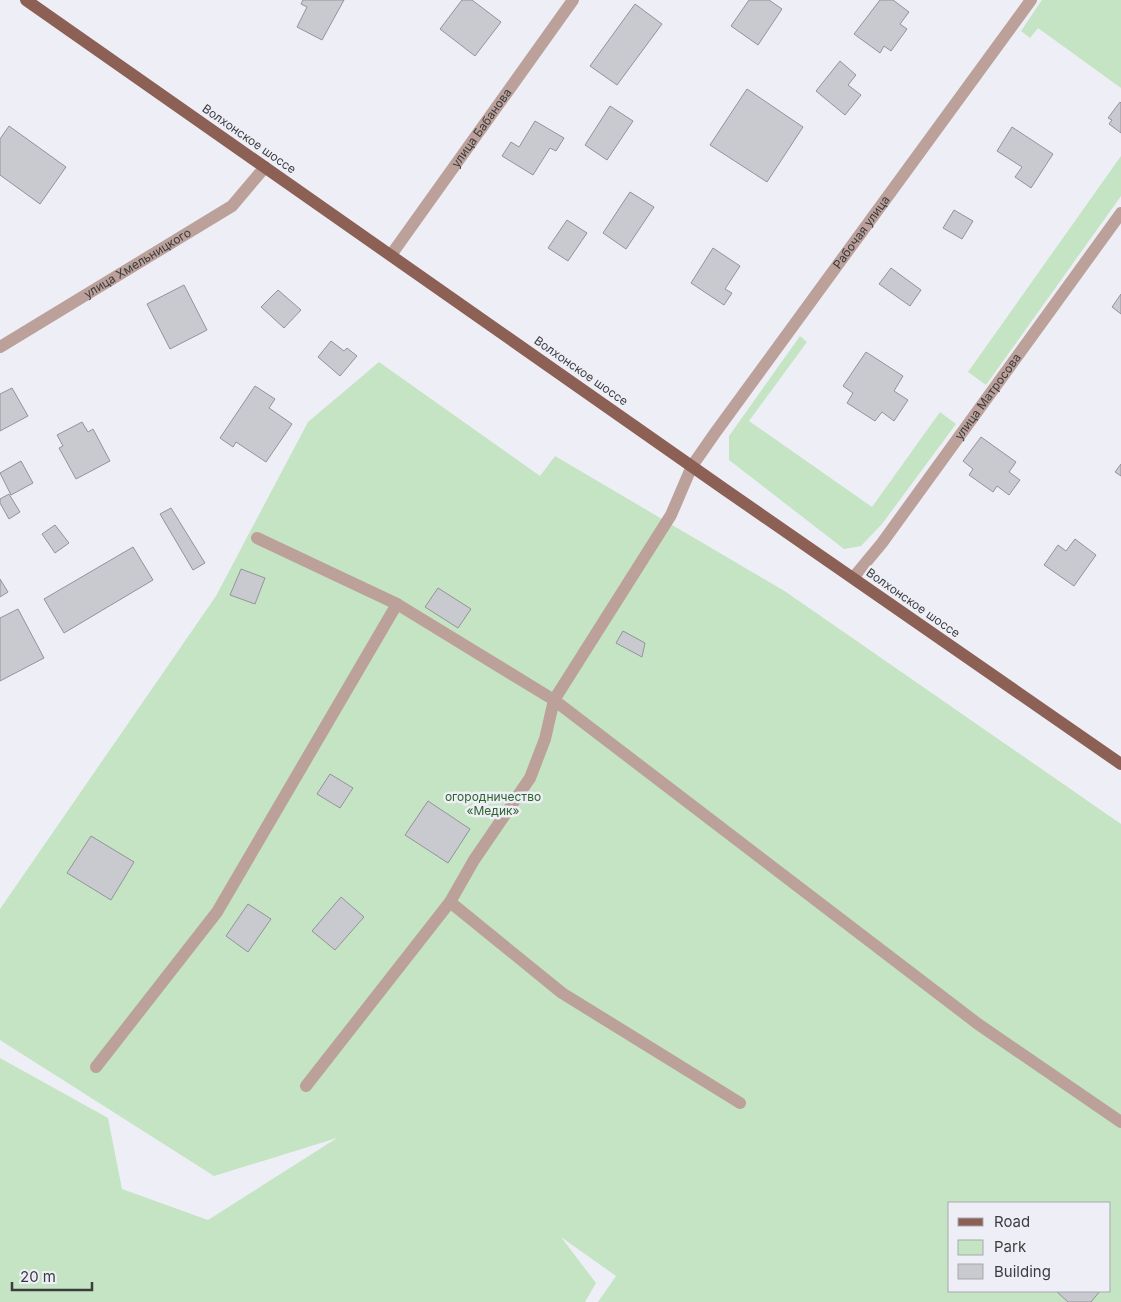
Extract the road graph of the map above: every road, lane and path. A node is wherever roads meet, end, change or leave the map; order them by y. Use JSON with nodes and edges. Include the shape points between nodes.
{"nodes":[{"id":1,"x":26,"y":0,"type":"edge"},
{"id":2,"x":573,"y":0,"type":"edge"},
{"id":3,"x":1031,"y":0,"type":"edge"},
{"id":4,"x":265,"y":167,"type":"junction"},
{"id":5,"x":1121,"y":213,"type":"edge"},
{"id":6,"x":391,"y":255,"type":"junction"},
{"id":7,"x":0,"y":347,"type":"edge"},
{"id":8,"x":692,"y":466,"type":"junction"},
{"id":9,"x":257,"y":538,"type":"dead end"},
{"id":10,"x":853,"y":578,"type":"junction"},
{"id":11,"x":397,"y":604,"type":"junction"},
{"id":12,"x":554,"y":700,"type":"junction"},
{"id":13,"x":1121,"y":764,"type":"edge"},
{"id":14,"x":450,"y":902,"type":"junction"},
{"id":15,"x":96,"y":1067,"type":"dead end"},
{"id":16,"x":306,"y":1086,"type":"dead end"},
{"id":17,"x":740,"y":1103,"type":"dead end"},
{"id":18,"x":1121,"y":1122,"type":"edge"}],
"edges":[{"from":1,"to":4,"type":"main road","name":"Волхонское шоссе"},
{"from":2,"to":6,"type":"street","name":"улица Бабанова"},
{"from":3,"to":8,"type":"street","name":"Рабочая улица"},
{"from":4,"to":6,"type":"main road","name":"Волхонское шоссе"},
{"from":4,"to":7,"type":"street","name":"улица Хмельницкого","via":[[232,206]]},
{"from":5,"to":10,"type":"street","name":"улица Матросова","via":[[899,520]]},
{"from":6,"to":8,"type":"main road","name":"Волхонское шоссе"},
{"from":8,"to":10,"type":"main road","name":"Волхонское шоссе"},
{"from":8,"to":12,"type":"street","name":"Рабочая улица","via":[[671,515]]},
{"from":9,"to":11,"type":"street"},
{"from":10,"to":13,"type":"main road","name":"Волхонское шоссе"},
{"from":11,"to":12,"type":"street"},
{"from":11,"to":15,"type":"street","via":[[217,912]]},
{"from":12,"to":14,"type":"street","name":"Рабочая улица","via":[[545,739],[530,778],[474,860]]},
{"from":12,"to":18,"type":"street","via":[[978,1024]]},
{"from":14,"to":16,"type":"street","name":"Рабочая улица"},
{"from":14,"to":17,"type":"street","via":[[562,993]]}]}
